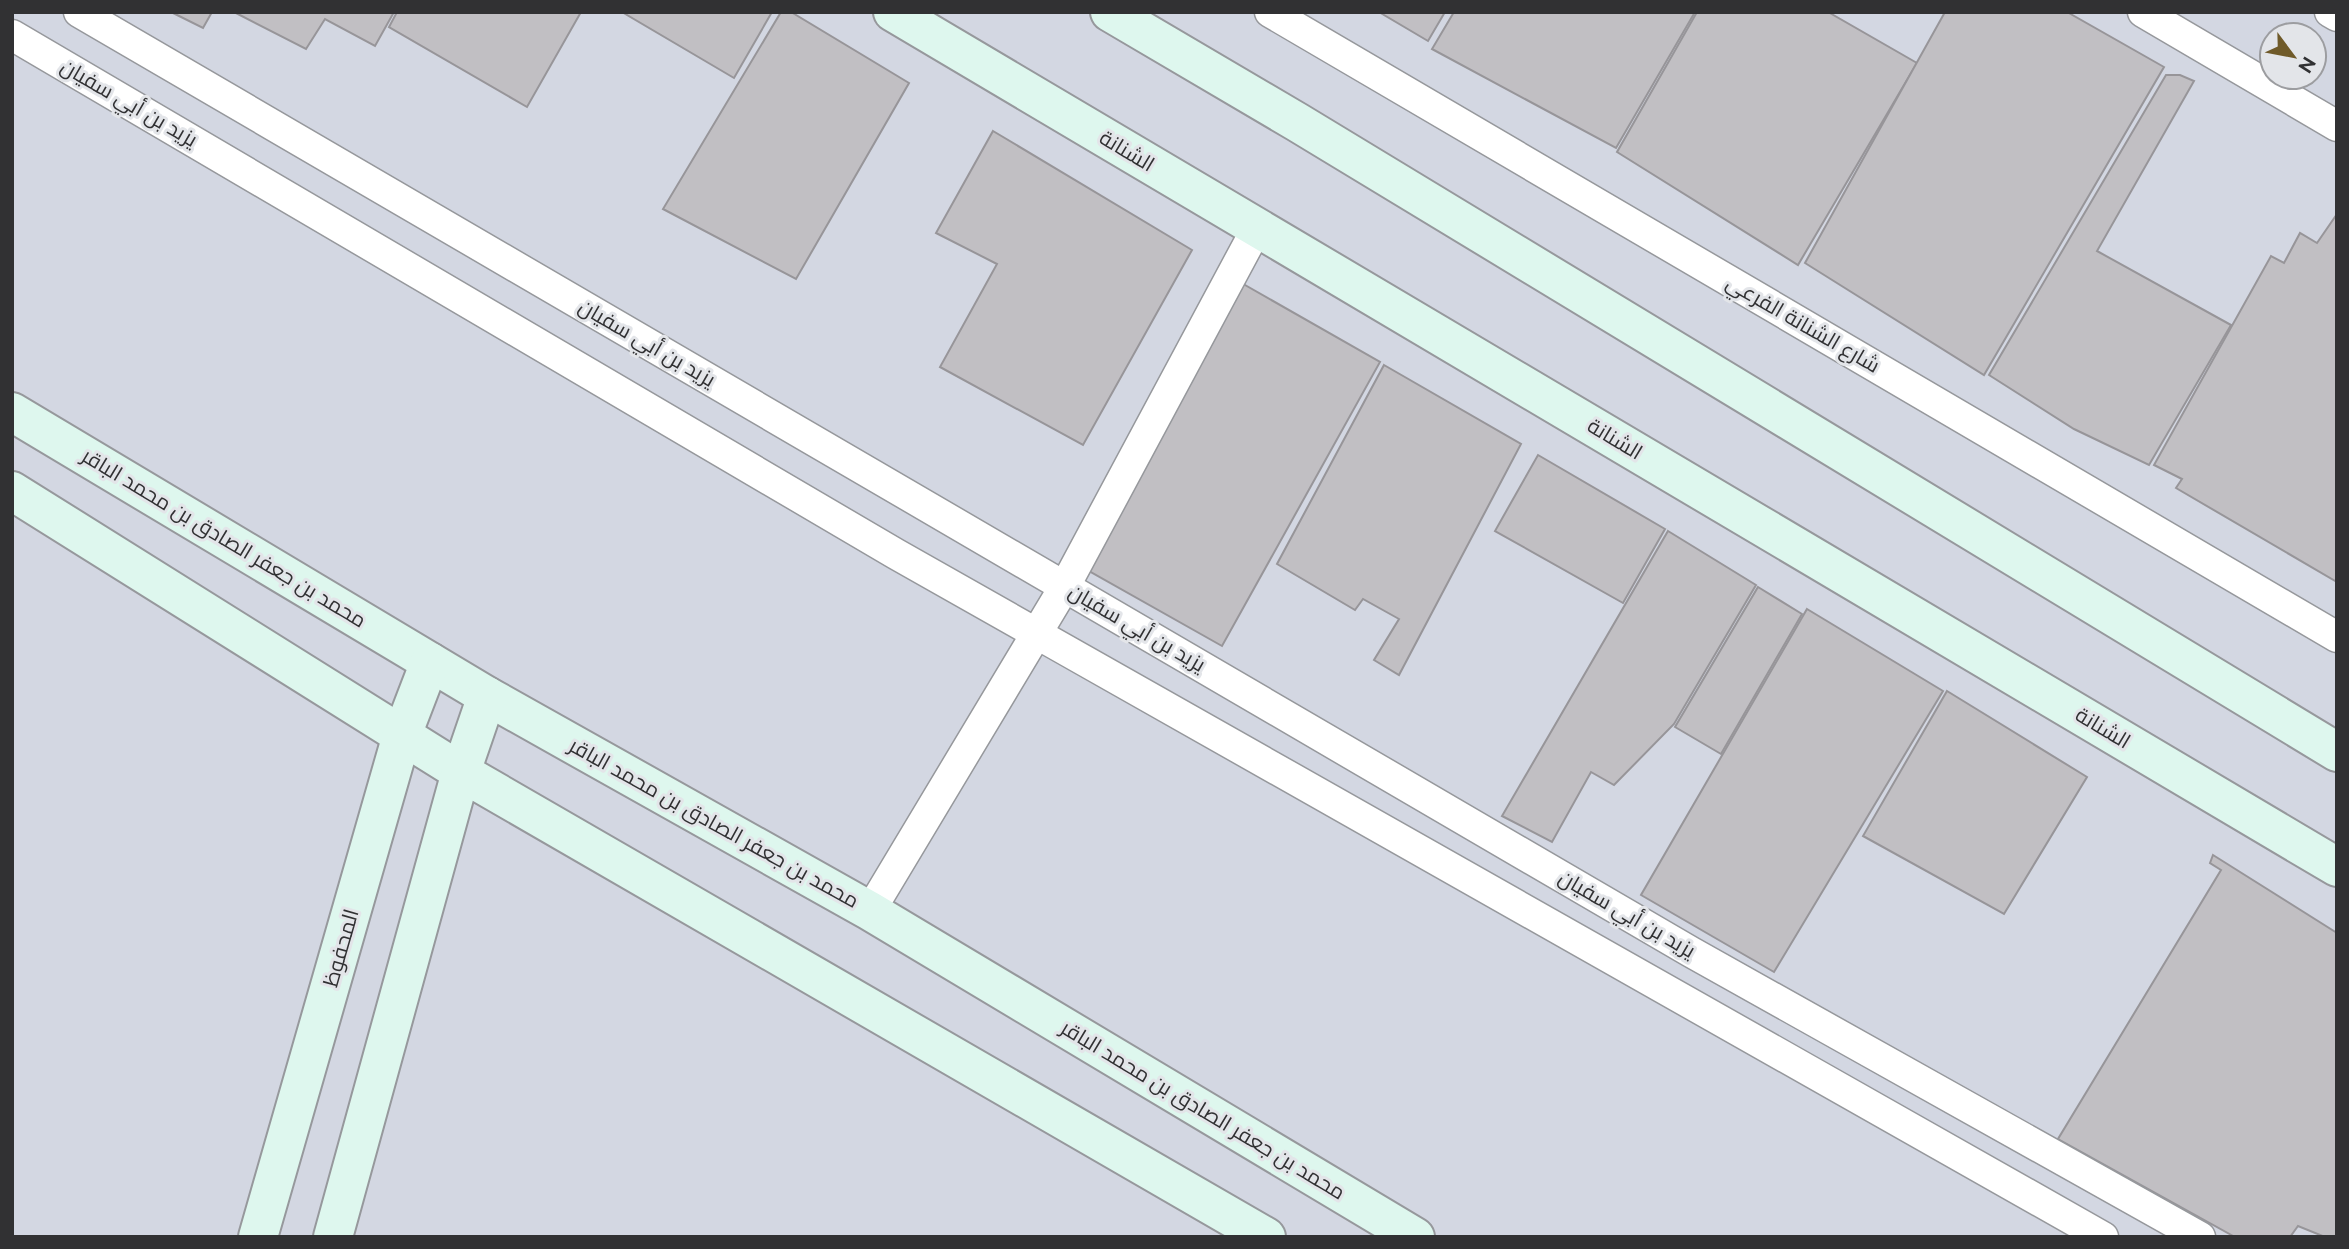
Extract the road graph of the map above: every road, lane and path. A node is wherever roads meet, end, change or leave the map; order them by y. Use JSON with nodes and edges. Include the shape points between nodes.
{"nodes":[{"id":1,"x":79,"y":12,"type":"edge"},
{"id":2,"x":893,"y":12,"type":"edge"},
{"id":3,"x":1110,"y":12,"type":"edge"},
{"id":4,"x":1270,"y":12,"type":"edge"},
{"id":5,"x":2143,"y":12,"type":"edge"},
{"id":6,"x":2330,"y":12,"type":"edge"},
{"id":7,"x":2337,"y":16,"type":"edge"},
{"id":8,"x":12,"y":35,"type":"edge"},
{"id":9,"x":2337,"y":126,"type":"edge"},
{"id":10,"x":1257,"y":228,"type":"junction"},
{"id":11,"x":12,"y":412,"type":"edge"},
{"id":12,"x":12,"y":491,"type":"edge"},
{"id":13,"x":1065,"y":586,"type":"junction"},
{"id":14,"x":1036,"y":634,"type":"junction"},
{"id":15,"x":2337,"y":637,"type":"edge"},
{"id":16,"x":430,"y":662,"type":"junction"},
{"id":17,"x":487,"y":696,"type":"junction"},
{"id":18,"x":402,"y":735,"type":"junction"},
{"id":19,"x":2337,"y":752,"type":"edge"},
{"id":20,"x":461,"y":772,"type":"junction"},
{"id":21,"x":2337,"y":867,"type":"edge"},
{"id":22,"x":870,"y":911,"type":"junction"},
{"id":23,"x":258,"y":1237,"type":"edge"},
{"id":24,"x":333,"y":1237,"type":"edge"},
{"id":25,"x":1266,"y":1237,"type":"edge"},
{"id":26,"x":1415,"y":1237,"type":"edge"},
{"id":27,"x":2103,"y":1237,"type":"edge"},
{"id":28,"x":2200,"y":1237,"type":"edge"}],
"edges":[{"from":1,"to":13,"type":"street","name":"يزيد بن أبي سفيان"},
{"from":2,"to":10,"type":"street","name":"الشنانة"},
{"from":3,"to":19,"type":"street"},
{"from":4,"to":15,"type":"street","name":"شارع الشنانة الفرعي"},
{"from":5,"to":9,"type":"street"},
{"from":6,"to":7,"type":"street"},
{"from":8,"to":14,"type":"street","name":"يزيد بن أبي سفيان"},
{"from":10,"to":13,"type":"street"},
{"from":10,"to":21,"type":"street","name":"الشنانة"},
{"from":11,"to":16,"type":"street","name":"محمد بن جعفر الصادق بن محمد الباقر"},
{"from":12,"to":18,"type":"street"},
{"from":13,"to":14,"type":"street"},
{"from":13,"to":28,"type":"street","name":"يزيد بن أبي سفيان","via":[[1691,952]]},
{"from":14,"to":22,"type":"street"},
{"from":14,"to":27,"type":"street","name":"يزيد بن أبي سفيان"},
{"from":16,"to":17,"type":"street","name":"محمد بن جعفر الصادق بن محمد الباقر"},
{"from":16,"to":18,"type":"street","name":"المحفوظ"},
{"from":17,"to":20,"type":"street"},
{"from":17,"to":22,"type":"street","name":"محمد بن جعفر الصادق بن محمد الباقر"},
{"from":18,"to":20,"type":"street"},
{"from":18,"to":23,"type":"street","name":"المحفوظ"},
{"from":20,"to":24,"type":"street"},
{"from":20,"to":25,"type":"street"},
{"from":22,"to":26,"type":"street","name":"محمد بن جعفر الصادق بن محمد الباقر"}]}
